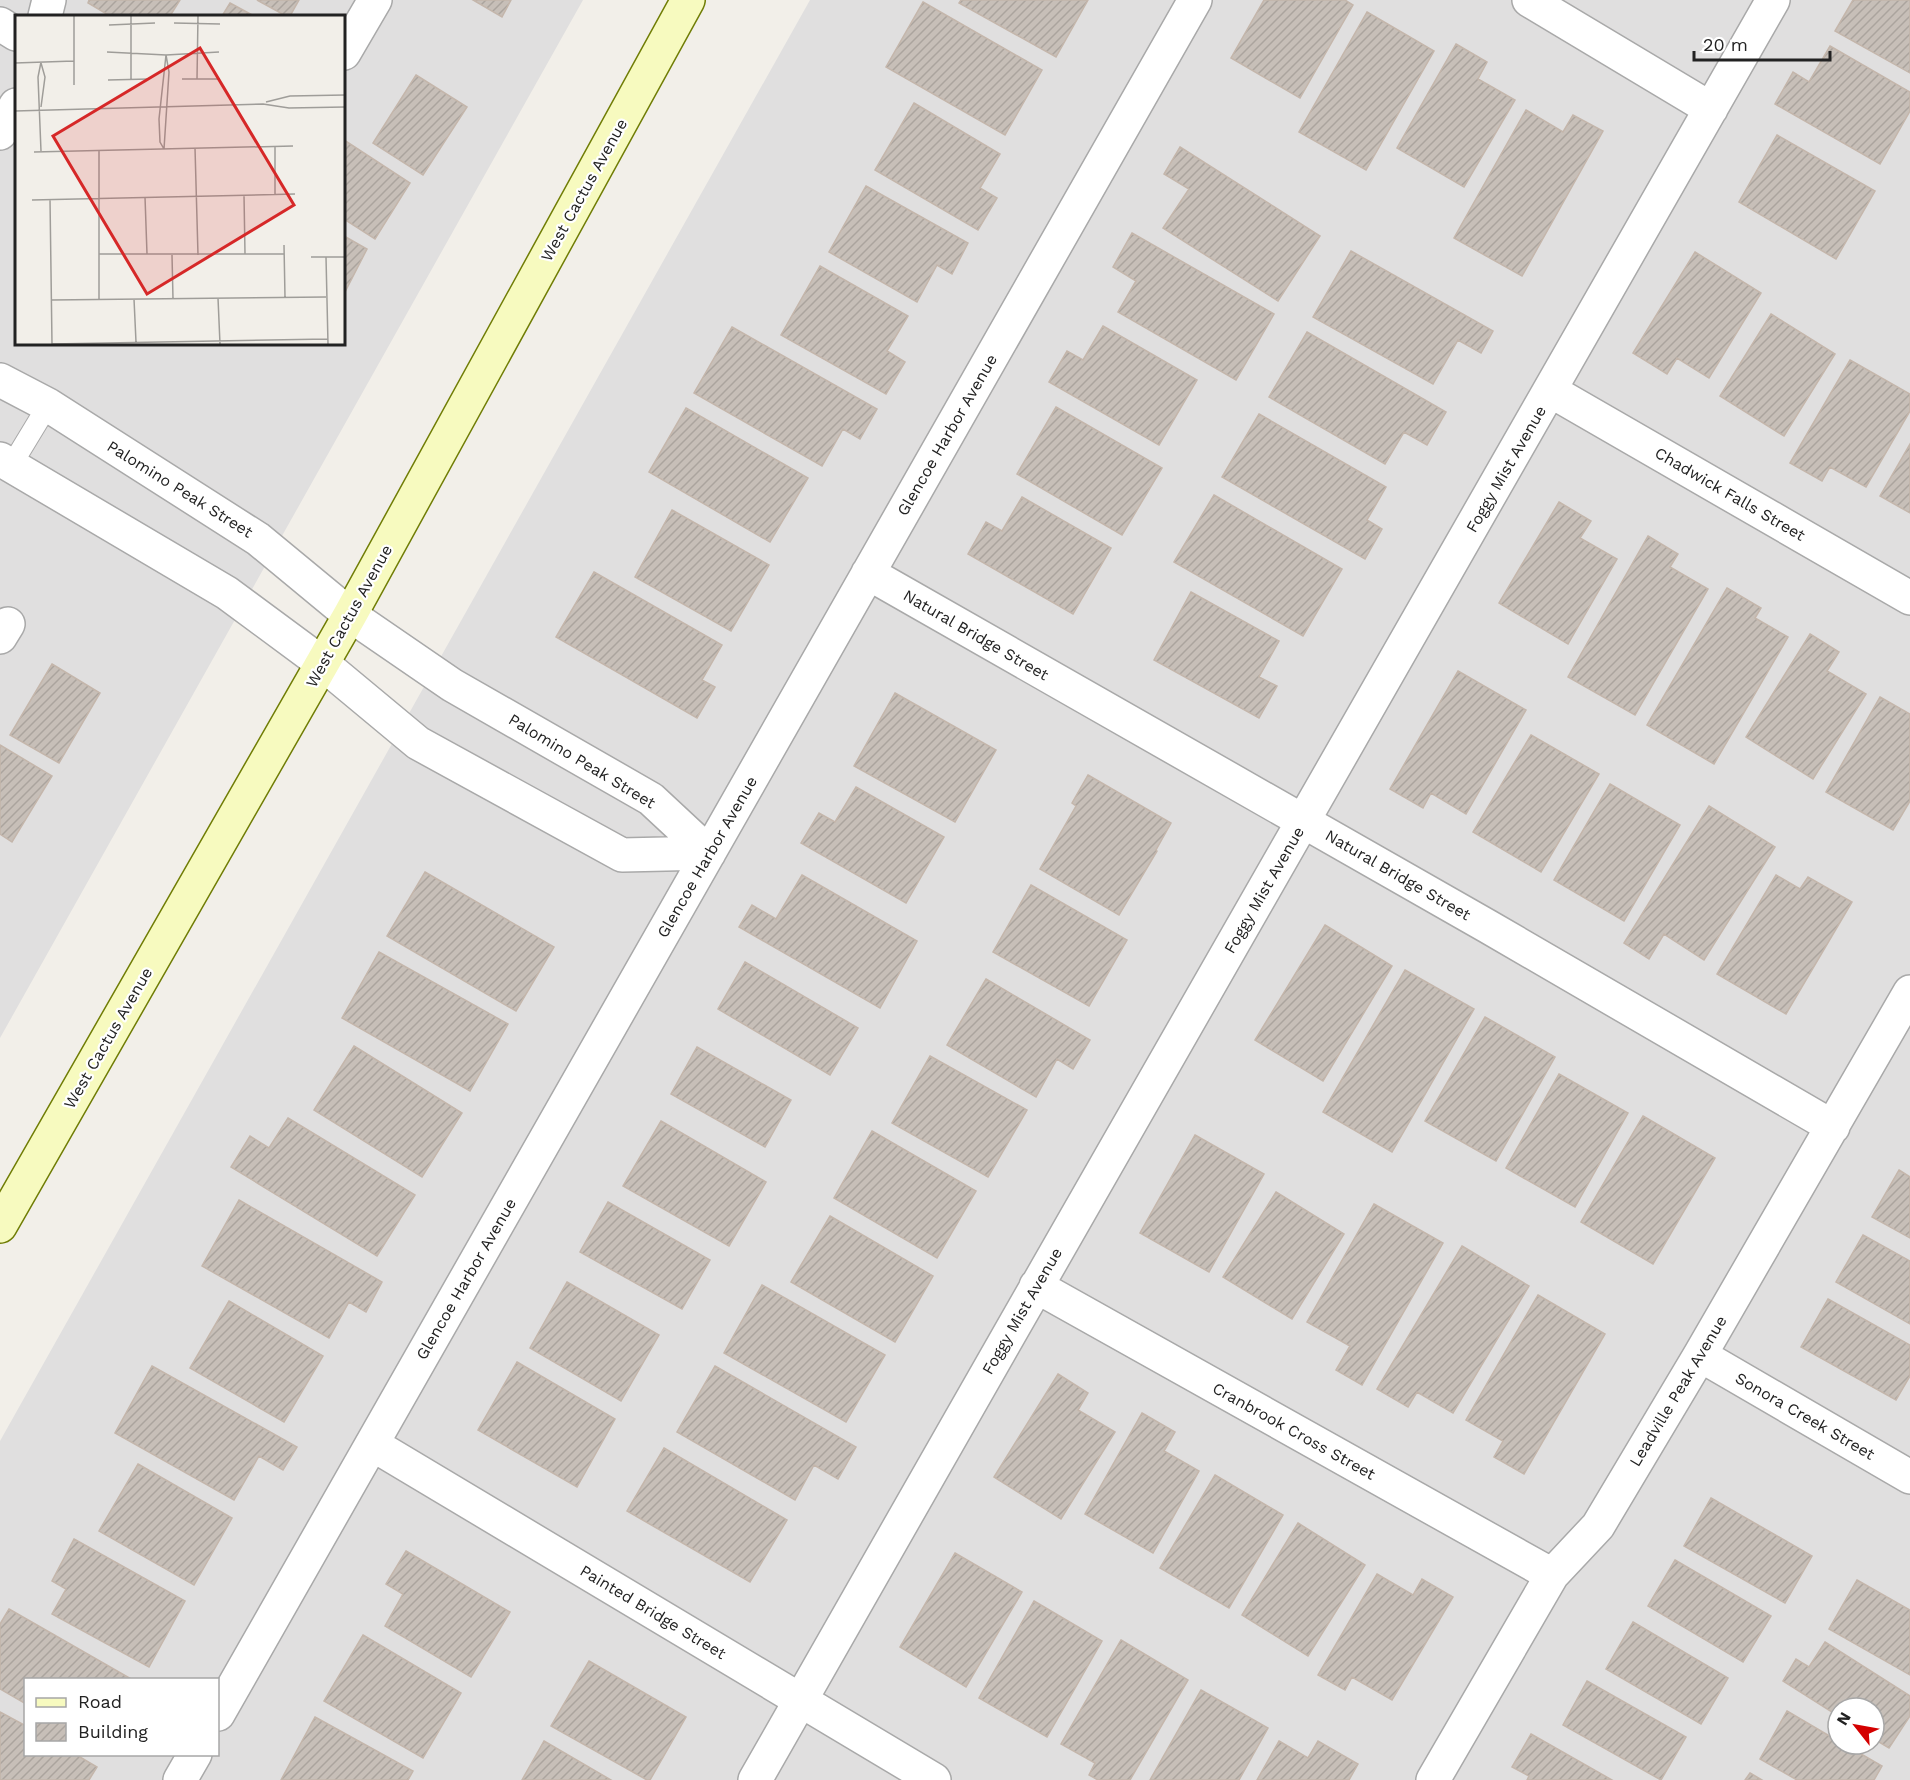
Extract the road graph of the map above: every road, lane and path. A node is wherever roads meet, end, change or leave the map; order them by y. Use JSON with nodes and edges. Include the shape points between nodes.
{"nodes":[{"id":1,"x":49,"y":0,"type":"edge"},
{"id":2,"x":375,"y":0,"type":"edge"},
{"id":3,"x":688,"y":0,"type":"edge"},
{"id":4,"x":1196,"y":0,"type":"edge"},
{"id":5,"x":1529,"y":0,"type":"edge"},
{"id":6,"x":1773,"y":0,"type":"edge"},
{"id":7,"x":45,"y":15,"type":"edge"},
{"id":8,"x":0,"y":24,"type":"edge"},
{"id":9,"x":15,"y":33,"type":"edge"},
{"id":10,"x":345,"y":51,"type":"edge"},
{"id":11,"x":15,"y":107,"type":"edge"},
{"id":12,"x":1711,"y":109,"type":"junction"},
{"id":13,"x":0,"y":133,"type":"edge"},
{"id":14,"x":0,"y":380,"type":"edge"},
{"id":15,"x":1551,"y":391,"type":"junction"},
{"id":16,"x":48,"y":405,"type":"junction"},
{"id":17,"x":5,"y":463,"type":"edge"},
{"id":18,"x":868,"y":573,"type":"junction"},
{"id":19,"x":1910,"y":598,"type":"edge"},
{"id":20,"x":350,"y":615,"type":"junction"},
{"id":21,"x":323,"y":664,"type":"junction"},
{"id":22,"x":1304,"y":821,"type":"junction"},
{"id":23,"x":709,"y":852,"type":"junction"},
{"id":24,"x":1910,"y":992,"type":"edge"},
{"id":25,"x":1833,"y":1127,"type":"junction"},
{"id":26,"x":0,"y":1226,"type":"edge"},
{"id":27,"x":1036,"y":1286,"type":"junction"},
{"id":28,"x":1700,"y":1354,"type":"junction"},
{"id":29,"x":372,"y":1444,"type":"junction"},
{"id":30,"x":1910,"y":1477,"type":"edge"},
{"id":31,"x":1552,"y":1575,"type":"junction"},
{"id":32,"x":800,"y":1700,"type":"junction"},
{"id":33,"x":219,"y":1712,"type":"edge"},
{"id":34,"x":194,"y":1756,"type":"edge"},
{"id":35,"x":180,"y":1780,"type":"edge"},
{"id":36,"x":755,"y":1780,"type":"edge"},
{"id":37,"x":934,"y":1780,"type":"edge"},
{"id":38,"x":1432,"y":1780,"type":"edge"}],
"edges":[{"from":1,"to":7,"type":"street"},
{"from":2,"to":10,"type":"street"},
{"from":3,"to":20,"type":"main road","name":"West Cactus Avenue"},
{"from":4,"to":18,"type":"street","name":"Glencoe Harbor Avenue"},
{"from":5,"to":12,"type":"street"},
{"from":6,"to":12,"type":"street","name":"Foggy Mist Avenue"},
{"from":8,"to":9,"type":"street"},
{"from":11,"to":13,"type":"street"},
{"from":12,"to":15,"type":"street","name":"Foggy Mist Avenue"},
{"from":14,"to":16,"type":"street","name":"Palomino Peak Street"},
{"from":15,"to":19,"type":"street","name":"Chadwick Falls Street"},
{"from":15,"to":22,"type":"street","name":"Foggy Mist Avenue"},
{"from":16,"to":17,"type":"lane"},
{"from":16,"to":20,"type":"street","name":"Palomino Peak Street","via":[[258,539]]},
{"from":17,"to":21,"type":"street","via":[[227,593]]},
{"from":18,"to":22,"type":"street","name":"Natural Bridge Street"},
{"from":18,"to":23,"type":"street","name":"Glencoe Harbor Avenue"},
{"from":20,"to":21,"type":"main road","name":"West Cactus Avenue"},
{"from":20,"to":23,"type":"street","name":"Palomino Peak Street","via":[[452,685],[651,799]]},
{"from":21,"to":23,"type":"street","via":[[418,743],[622,855]]},
{"from":21,"to":26,"type":"main road","name":"West Cactus Avenue"},
{"from":22,"to":25,"type":"street","name":"Natural Bridge Street"},
{"from":22,"to":27,"type":"street","name":"Foggy Mist Avenue"},
{"from":23,"to":29,"type":"street","name":"Glencoe Harbor Avenue"},
{"from":24,"to":25,"type":"street","name":"Leadville Peak Avenue"},
{"from":25,"to":28,"type":"street","name":"Leadville Peak Avenue"},
{"from":27,"to":31,"type":"street","name":"Cranbrook Cross Street"},
{"from":27,"to":32,"type":"street","name":"Foggy Mist Avenue"},
{"from":28,"to":30,"type":"street","name":"Sonora Creek Street"},
{"from":28,"to":31,"type":"street","name":"Leadville Peak Avenue","via":[[1598,1526]]},
{"from":29,"to":32,"type":"street","name":"Painted Bridge Street"},
{"from":29,"to":33,"type":"street","name":"Glencoe Harbor Avenue"},
{"from":31,"to":38,"type":"street","name":"Leadville Peak Avenue"},
{"from":32,"to":36,"type":"street","name":"Foggy Mist Avenue"},
{"from":32,"to":37,"type":"street","name":"Painted Bridge Street"},
{"from":34,"to":35,"type":"street"}]}
